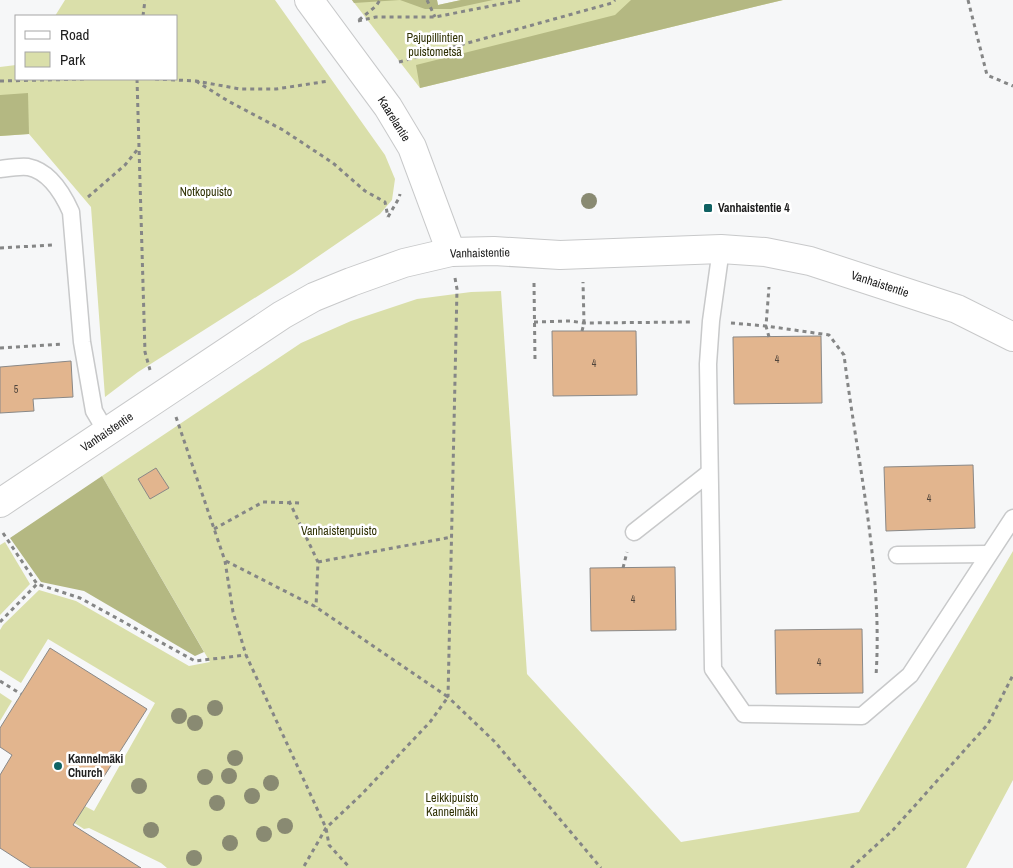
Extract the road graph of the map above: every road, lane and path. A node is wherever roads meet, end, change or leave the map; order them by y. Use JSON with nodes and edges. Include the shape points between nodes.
{"nodes":[{"id":1,"x":145,"y":0,"type":"edge"},
{"id":2,"x":309,"y":0,"type":"edge"},
{"id":3,"x":380,"y":0,"type":"edge"},
{"id":4,"x":427,"y":0,"type":"edge"},
{"id":5,"x":521,"y":0,"type":"edge"},
{"id":6,"x":615,"y":0,"type":"edge"},
{"id":7,"x":968,"y":0,"type":"edge"},
{"id":8,"x":143,"y":15,"type":"edge"},
{"id":9,"x":435,"y":17,"type":"junction"},
{"id":10,"x":399,"y":62,"type":"dead end"},
{"id":11,"x":44,"y":80,"type":"edge"},
{"id":12,"x":136,"y":80,"type":"edge"},
{"id":13,"x":169,"y":80,"type":"edge"},
{"id":14,"x":0,"y":81,"type":"edge"},
{"id":15,"x":329,"y":81,"type":"dead end"},
{"id":16,"x":196,"y":82,"type":"junction"},
{"id":17,"x":1013,"y":86,"type":"edge"},
{"id":18,"x":138,"y":149,"type":"junction"},
{"id":19,"x":0,"y":169,"type":"edge"},
{"id":20,"x":71,"y":212,"type":"junction"},
{"id":21,"x":388,"y":217,"type":"dead end"},
{"id":22,"x":74,"y":243,"type":"junction"},
{"id":23,"x":0,"y":248,"type":"edge"},
{"id":24,"x":721,"y":248,"type":"junction"},
{"id":25,"x":451,"y":252,"type":"junction"},
{"id":26,"x":583,"y":282,"type":"dead end"},
{"id":27,"x":534,"y":283,"type":"dead end"},
{"id":28,"x":769,"y":287,"type":"dead end"},
{"id":29,"x":456,"y":289,"type":"dead end"},
{"id":30,"x":711,"y":321,"type":"junction"},
{"id":31,"x":534,"y":322,"type":"junction"},
{"id":32,"x":584,"y":323,"type":"junction"},
{"id":33,"x":766,"y":326,"type":"junction"},
{"id":34,"x":582,"y":331,"type":"dead end"},
{"id":35,"x":1011,"y":333,"type":"edge"},
{"id":36,"x":769,"y":337,"type":"dead end"},
{"id":37,"x":82,"y":342,"type":"junction"},
{"id":38,"x":0,"y":348,"type":"edge"},
{"id":39,"x":535,"y":360,"type":"dead end"},
{"id":40,"x":150,"y":373,"type":"dead end"},
{"id":41,"x":176,"y":417,"type":"dead end"},
{"id":42,"x":107,"y":433,"type":"junction"},
{"id":43,"x":710,"y":473,"type":"junction"},
{"id":44,"x":289,"y":501,"type":"junction"},
{"id":45,"x":0,"y":503,"type":"edge"},
{"id":46,"x":300,"y":503,"type":"dead end"},
{"id":47,"x":1013,"y":518,"type":"edge"},
{"id":48,"x":214,"y":529,"type":"junction"},
{"id":49,"x":634,"y":532,"type":"dead end"},
{"id":50,"x":3,"y":533,"type":"dead end"},
{"id":51,"x":452,"y":537,"type":"junction"},
{"id":52,"x":988,"y":554,"type":"junction"},
{"id":53,"x":897,"y":555,"type":"dead end"},
{"id":54,"x":225,"y":561,"type":"junction"},
{"id":55,"x":318,"y":562,"type":"junction"},
{"id":56,"x":37,"y":584,"type":"junction"},
{"id":57,"x":316,"y":607,"type":"junction"},
{"id":58,"x":0,"y":622,"type":"edge"},
{"id":59,"x":246,"y":655,"type":"junction"},
{"id":60,"x":1013,"y":675,"type":"edge"},
{"id":61,"x":0,"y":682,"type":"edge"},
{"id":62,"x":21,"y":694,"type":"dead end"},
{"id":63,"x":448,"y":697,"type":"junction"},
{"id":64,"x":874,"y":706,"type":"junction"},
{"id":65,"x":326,"y":828,"type":"junction"},
{"id":66,"x":303,"y":868,"type":"edge"},
{"id":67,"x":350,"y":868,"type":"edge"},
{"id":68,"x":601,"y":868,"type":"edge"},
{"id":69,"x":851,"y":868,"type":"edge"}],
"edges":[{"from":1,"to":8,"type":"path"},
{"from":2,"to":25,"type":"main road","name":"Kaarelantie","via":[[412,147]]},
{"from":3,"to":9,"type":"path","via":[[358,21],[376,17]]},
{"from":4,"to":9,"type":"path"},
{"from":5,"to":9,"type":"path"},
{"from":6,"to":10,"type":"path"},
{"from":7,"to":17,"type":"path","via":[[987,75]]},
{"from":11,"to":14,"type":"path"},
{"from":12,"to":18,"type":"path"},
{"from":13,"to":16,"type":"path"},
{"from":15,"to":16,"type":"path","via":[[276,89],[240,89]]},
{"from":16,"to":21,"type":"path","via":[[283,130],[333,163],[365,191],[385,202]]},
{"from":18,"to":20,"type":"path","via":[[125,165]]},
{"from":18,"to":40,"type":"path","via":[[145,352]]},
{"from":19,"to":20,"type":"lane","via":[[28,167],[44,174],[64,196]]},
{"from":20,"to":22,"type":"lane"},
{"from":22,"to":23,"type":"path"},
{"from":22,"to":37,"type":"lane"},
{"from":24,"to":25,"type":"main road","name":"Vanhaistentie","via":[[560,255]]},
{"from":24,"to":30,"type":"lane"},
{"from":24,"to":35,"type":"main road","name":"Vanhaistentie","via":[[810,261],[957,309]]},
{"from":25,"to":42,"type":"main road","name":"Vanhaistentie","via":[[404,263],[314,297],[282,315]]},
{"from":26,"to":32,"type":"path"},
{"from":27,"to":31,"type":"path"},
{"from":28,"to":33,"type":"path"},
{"from":29,"to":51,"type":"path"},
{"from":30,"to":32,"type":"path"},
{"from":30,"to":33,"type":"path"},
{"from":30,"to":43,"type":"lane","via":[[708,364]]},
{"from":31,"to":32,"type":"path"},
{"from":31,"to":39,"type":"path"},
{"from":32,"to":34,"type":"path"},
{"from":33,"to":36,"type":"path"},
{"from":33,"to":64,"type":"path","via":[[829,335],[844,355],[873,571],[878,647]]},
{"from":37,"to":38,"type":"path"},
{"from":37,"to":42,"type":"lane","via":[[94,411]]},
{"from":41,"to":48,"type":"path"},
{"from":42,"to":45,"type":"main road","name":"Vanhaistentie"},
{"from":43,"to":49,"type":"lane"},
{"from":43,"to":64,"type":"lane","via":[[713,670],[744,714],[862,716]]},
{"from":44,"to":46,"type":"path"},
{"from":44,"to":48,"type":"path","via":[[263,502]]},
{"from":44,"to":55,"type":"path"},
{"from":47,"to":52,"type":"lane"},
{"from":48,"to":54,"type":"path"},
{"from":50,"to":56,"type":"path"},
{"from":51,"to":55,"type":"path"},
{"from":51,"to":63,"type":"path"},
{"from":52,"to":53,"type":"lane"},
{"from":52,"to":64,"type":"lane","via":[[910,675]]},
{"from":54,"to":57,"type":"path"},
{"from":54,"to":59,"type":"path","via":[[233,612]]},
{"from":55,"to":57,"type":"path"},
{"from":56,"to":58,"type":"path"},
{"from":56,"to":59,"type":"path","via":[[80,598],[195,661]]},
{"from":57,"to":63,"type":"path"},
{"from":59,"to":65,"type":"path"},
{"from":60,"to":69,"type":"path","via":[[988,724],[893,830]]},
{"from":61,"to":62,"type":"path"},
{"from":63,"to":65,"type":"path","via":[[430,722]]},
{"from":63,"to":68,"type":"path","via":[[495,742]]},
{"from":65,"to":66,"type":"path"},
{"from":65,"to":67,"type":"path","via":[[329,845]]}]}
